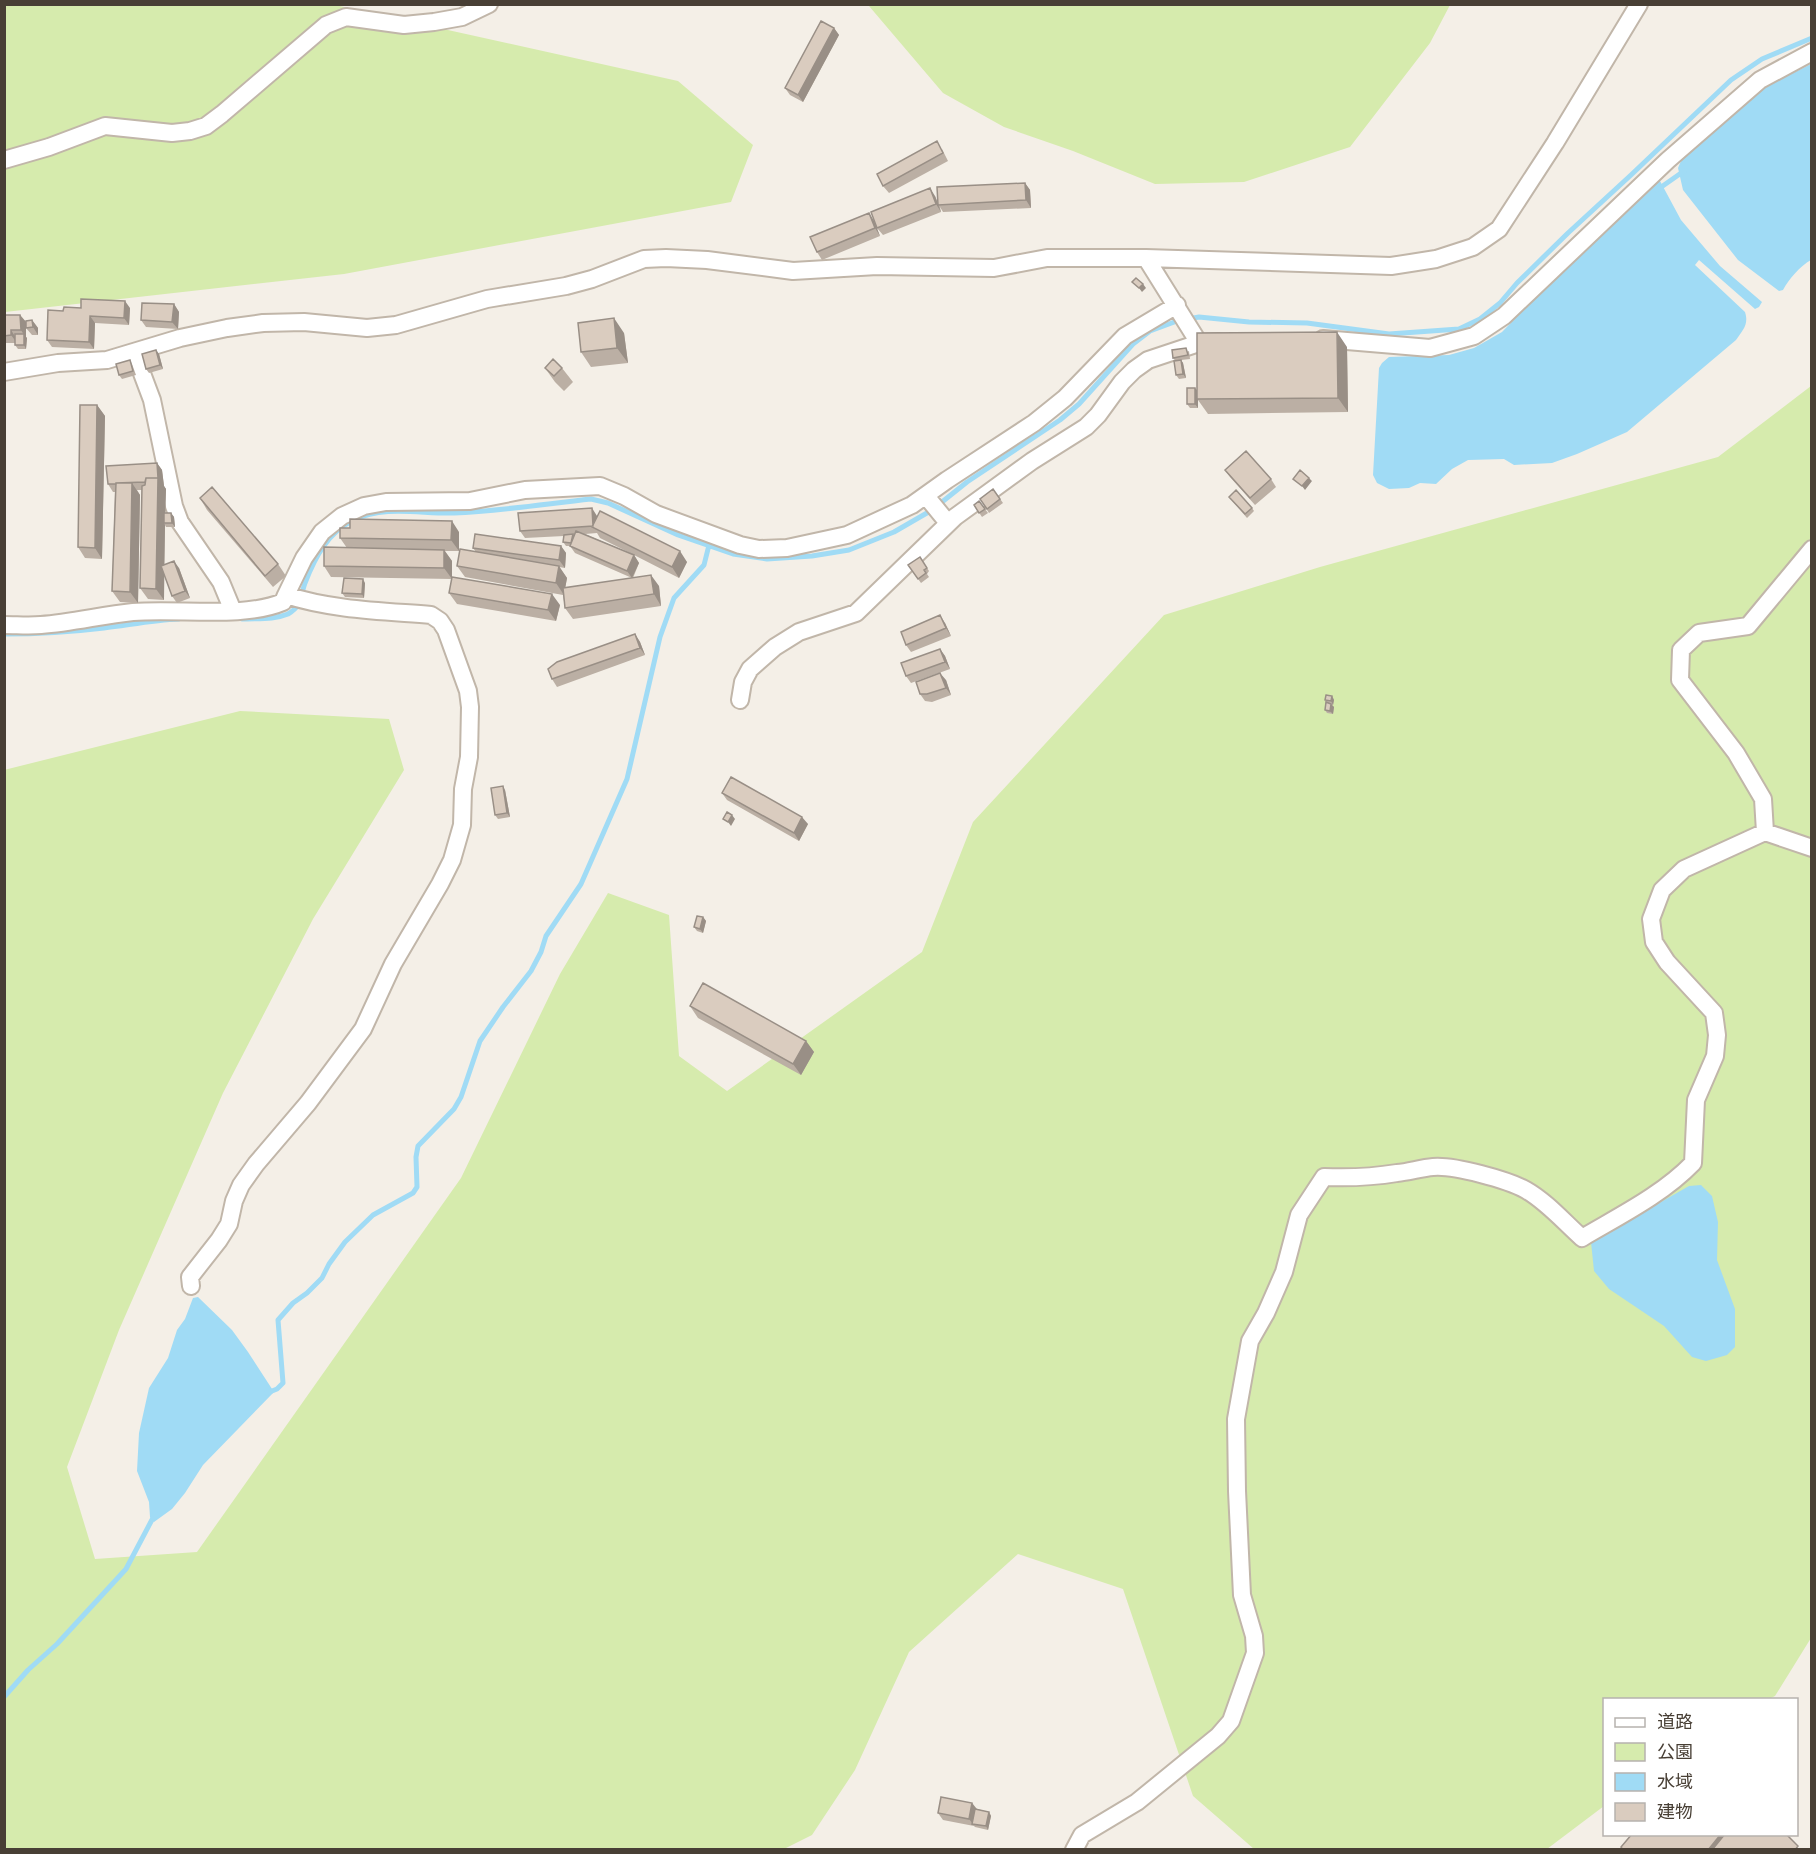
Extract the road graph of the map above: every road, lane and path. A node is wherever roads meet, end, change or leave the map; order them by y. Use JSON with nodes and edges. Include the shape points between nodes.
{"nodes":[{"id":1,"x":489,"y":4,"type":"edge"},
{"id":2,"x":1639,"y":4,"type":"edge"},
{"id":3,"x":1812,"y":52,"type":"edge"},
{"id":4,"x":4,"y":160,"type":"edge"},
{"id":5,"x":1146,"y":258,"type":"junction"},
{"id":6,"x":1179,"y":308,"type":"junction"},
{"id":7,"x":1196,"y":337,"type":"junction"},
{"id":8,"x":1308,"y":338,"type":"edge"},
{"id":9,"x":1232,"y":341,"type":"edge"},
{"id":10,"x":134,"y":352,"type":"junction"},
{"id":11,"x":4,"y":372,"type":"edge"},
{"id":12,"x":936,"y":509,"type":"junction"},
{"id":13,"x":1812,"y":549,"type":"edge"},
{"id":14,"x":297,"y":598,"type":"junction"},
{"id":15,"x":233,"y":611,"type":"junction"},
{"id":16,"x":4,"y":625,"type":"edge"},
{"id":17,"x":740,"y":700,"type":"dead end"},
{"id":18,"x":1765,"y":832,"type":"junction"},
{"id":19,"x":1812,"y":848,"type":"edge"},
{"id":20,"x":191,"y":1286,"type":"dead end"},
{"id":21,"x":1074,"y":1850,"type":"edge"}],
"edges":[{"from":1,"to":4,"type":"street","via":[[462,17],[414,24],[346,17],[326,24],[206,126],[172,133],[105,126]]},
{"from":2,"to":5,"type":"street","via":[[1498,229],[1473,247],[1436,259],[1391,266]]},
{"from":3,"to":8,"type":"street","via":[[1760,80],[1668,160],[1504,316],[1474,336],[1430,348]]},
{"from":5,"to":6,"type":"street"},
{"from":5,"to":10,"type":"street","via":[[1047,258],[994,268],[877,266],[793,271],[706,260],[644,259],[566,286],[488,299],[396,325],[367,328],[263,323],[180,338]]},
{"from":6,"to":7,"type":"street"},
{"from":6,"to":12,"type":"street","via":[[1125,336],[1035,423],[946,480]]},
{"from":7,"to":9,"type":"street"},
{"from":7,"to":12,"type":"street","via":[[1141,365],[1086,427],[1032,461]]},
{"from":10,"to":11,"type":"street","via":[[107,360]]},
{"from":10,"to":15,"type":"street","via":[[152,400],[180,522],[221,582]]},
{"from":12,"to":14,"type":"street","via":[[912,505],[847,535],[787,548],[759,549],[740,546],[665,518],[600,486],[525,490],[470,501],[386,502],[342,516],[322,532],[304,558]]},
{"from":12,"to":17,"type":"street","via":[[856,613],[799,632],[775,647],[750,669]]},
{"from":13,"to":18,"type":"street","via":[[1748,626],[1699,633],[1681,650],[1680,680],[1736,753],[1763,799]]},
{"from":14,"to":15,"type":"street","via":[[273,606]]},
{"from":14,"to":20,"type":"street","via":[[347,608],[431,615],[440,621],[468,691],[470,707],[462,825],[452,860],[393,964],[363,1029],[241,1185],[229,1224],[190,1277]]},
{"from":15,"to":16,"type":"street","via":[[132,612],[42,625]]},
{"from":18,"to":19,"type":"street"},
{"from":18,"to":21,"type":"street","via":[[1684,868],[1662,890],[1651,920],[1654,942],[1667,962],[1714,1013],[1717,1035],[1715,1056],[1696,1100],[1693,1163],[1685,1171],[1655,1194],[1581,1238],[1526,1190],[1490,1177],[1447,1167],[1352,1178],[1324,1176],[1299,1215],[1284,1272],[1250,1341],[1236,1419],[1242,1595],[1255,1653],[1231,1721],[1137,1802],[1082,1835]]}]}
